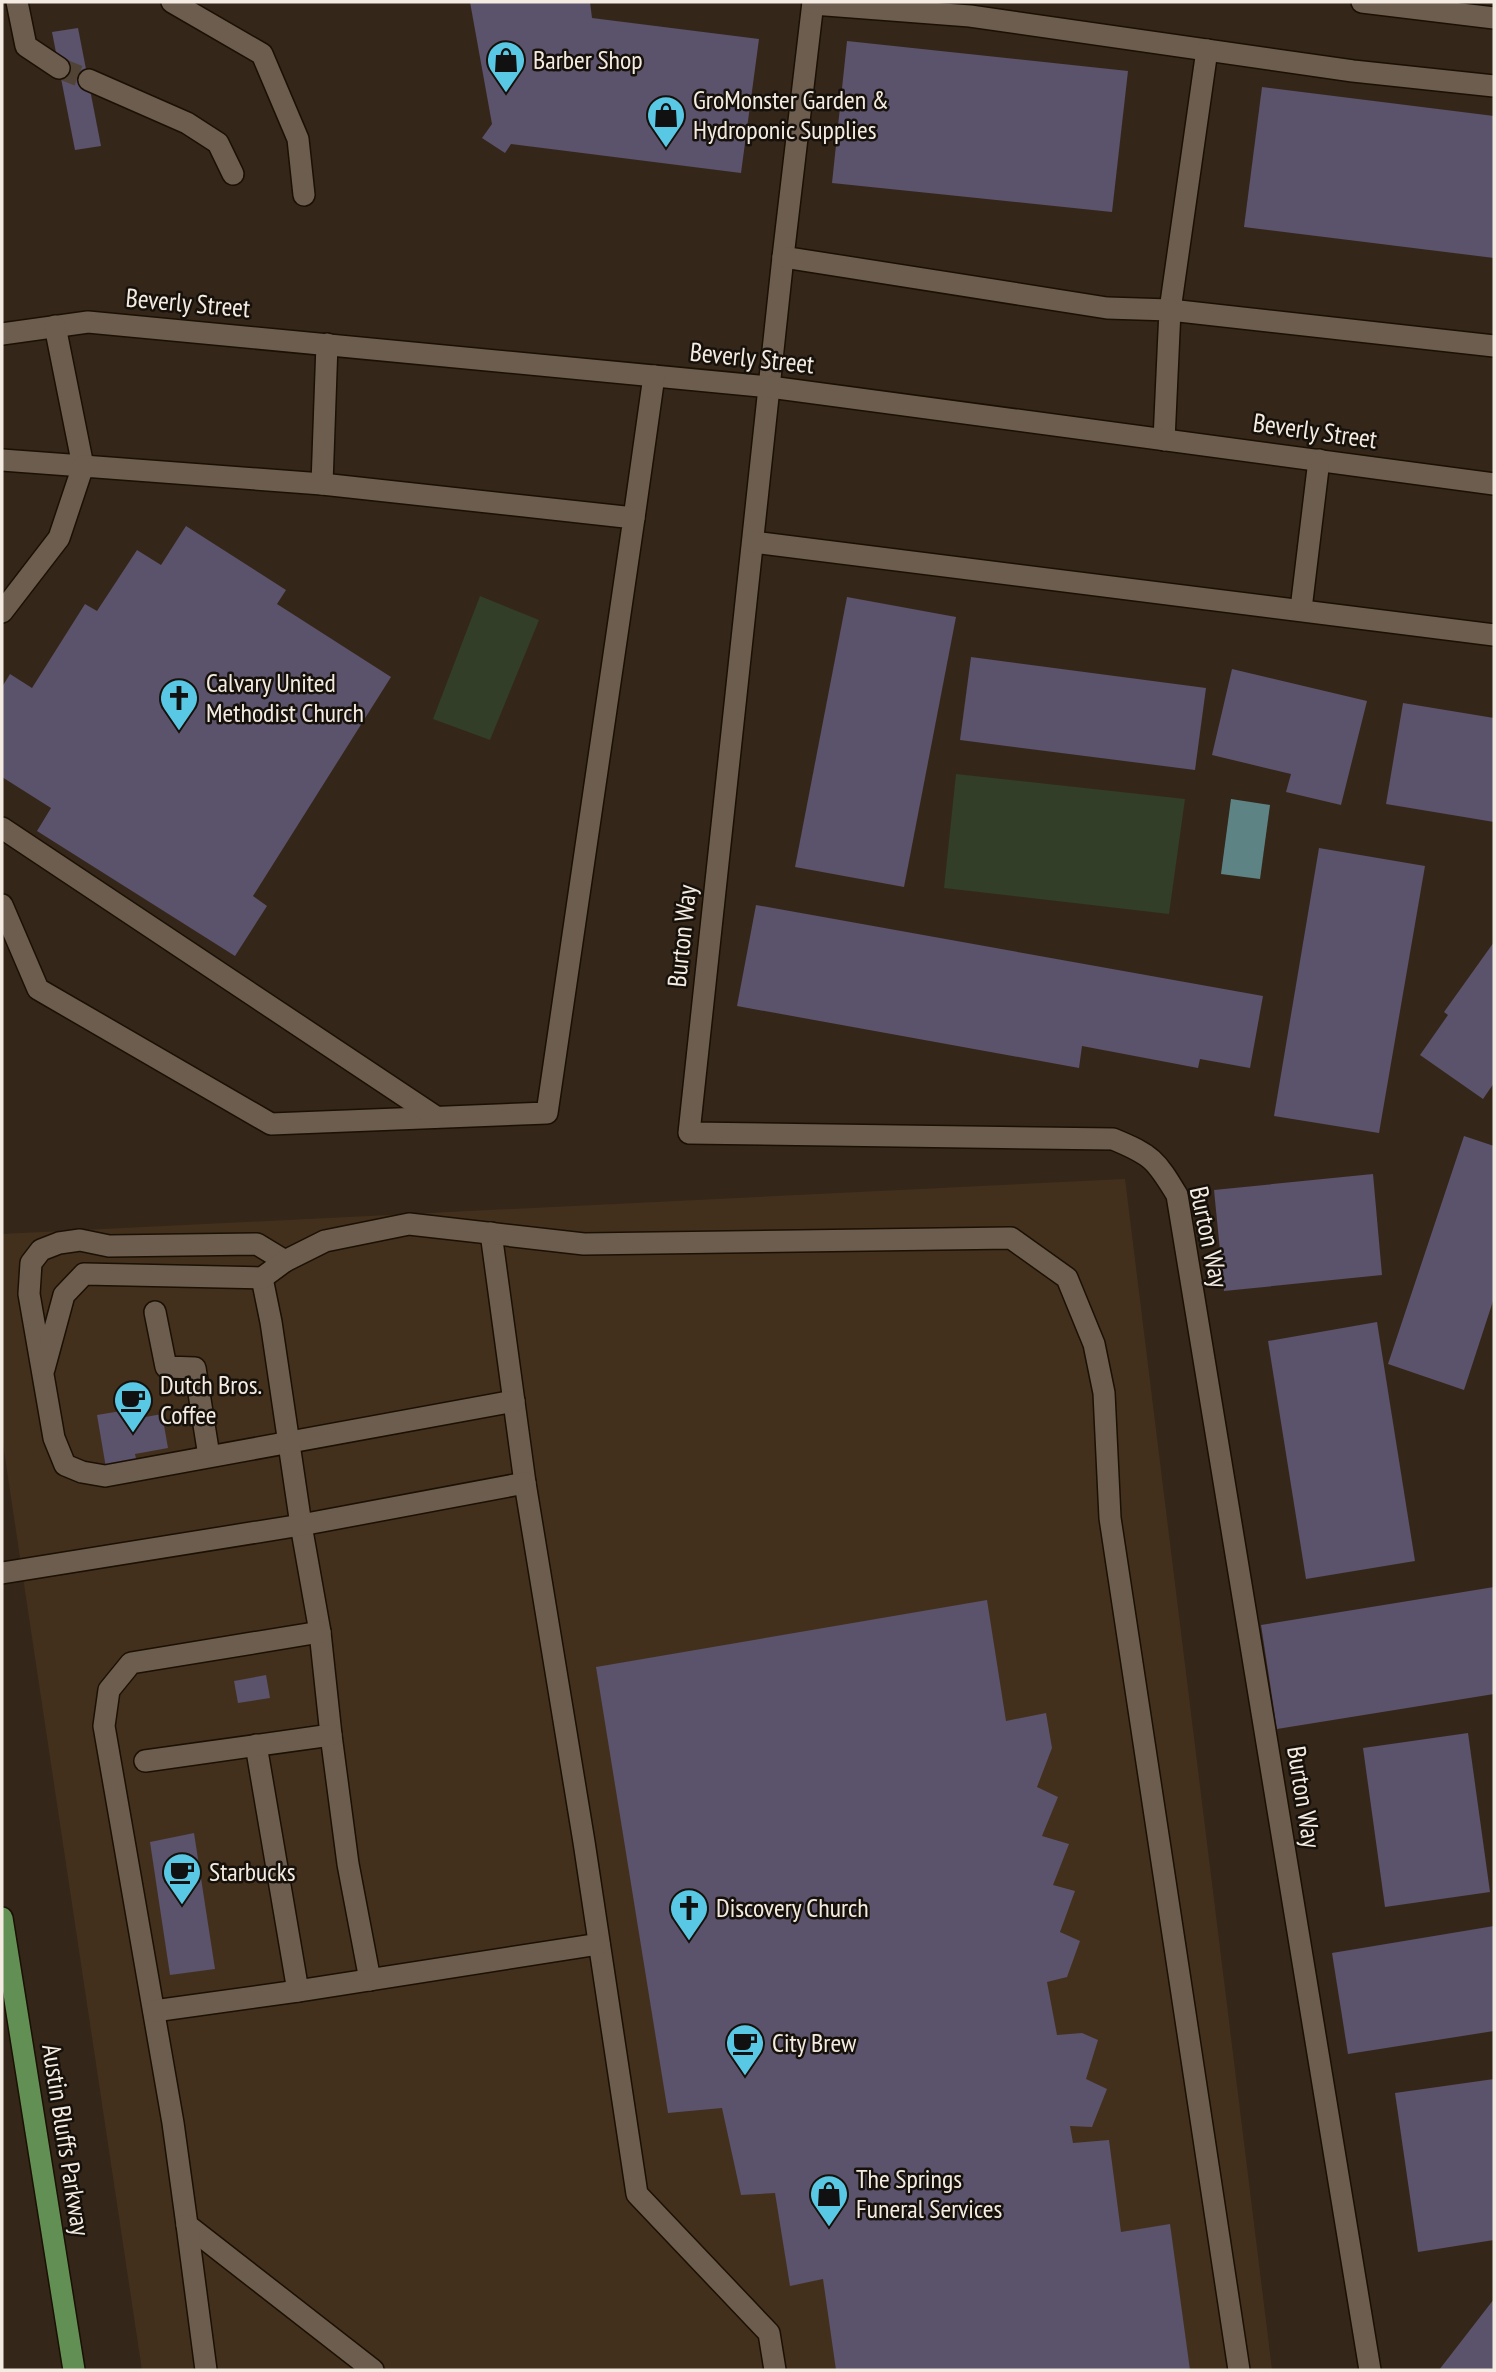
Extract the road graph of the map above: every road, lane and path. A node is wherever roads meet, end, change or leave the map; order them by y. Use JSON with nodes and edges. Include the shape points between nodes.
{"nodes":[{"id":1,"x":17,"y":2,"type":"edge"},
{"id":2,"x":172,"y":2,"type":"edge"},
{"id":3,"x":1362,"y":2,"type":"edge"},
{"id":4,"x":813,"y":3,"type":"edge"},
{"id":5,"x":1494,"y":18,"type":"edge"},
{"id":6,"x":1207,"y":50,"type":"junction"},
{"id":7,"x":59,"y":68,"type":"tunnel mouth"},
{"id":8,"x":89,"y":80,"type":"tunnel mouth"},
{"id":9,"x":1494,"y":86,"type":"edge"},
{"id":10,"x":233,"y":174,"type":"dead end"},
{"id":11,"x":304,"y":195,"type":"dead end"},
{"id":12,"x":783,"y":257,"type":"junction"},
{"id":13,"x":1170,"y":310,"type":"junction"},
{"id":14,"x":55,"y":326,"type":"junction"},
{"id":15,"x":2,"y":334,"type":"edge"},
{"id":16,"x":327,"y":344,"type":"junction"},
{"id":17,"x":1494,"y":346,"type":"edge"},
{"id":18,"x":654,"y":376,"type":"junction"},
{"id":19,"x":770,"y":387,"type":"junction"},
{"id":20,"x":1164,"y":440,"type":"junction"},
{"id":21,"x":2,"y":460,"type":"edge"},
{"id":22,"x":1319,"y":460,"type":"junction"},
{"id":23,"x":83,"y":466,"type":"junction"},
{"id":24,"x":322,"y":484,"type":"junction"},
{"id":25,"x":1494,"y":484,"type":"edge"},
{"id":26,"x":634,"y":518,"type":"junction"},
{"id":27,"x":753,"y":542,"type":"junction"},
{"id":28,"x":1301,"y":609,"type":"junction"},
{"id":29,"x":2,"y":612,"type":"edge"},
{"id":30,"x":1494,"y":635,"type":"edge"},
{"id":31,"x":2,"y":828,"type":"edge"},
{"id":32,"x":2,"y":905,"type":"edge"},
{"id":33,"x":436,"y":1118,"type":"junction"},
{"id":34,"x":491,"y":1233,"type":"junction"},
{"id":35,"x":285,"y":1261,"type":"junction"},
{"id":36,"x":262,"y":1278,"type":"junction"},
{"id":37,"x":155,"y":1312,"type":"dead end"},
{"id":38,"x":44,"y":1369,"type":"junction"},
{"id":39,"x":514,"y":1401,"type":"junction"},
{"id":40,"x":290,"y":1442,"type":"junction"},
{"id":41,"x":209,"y":1456,"type":"junction"},
{"id":42,"x":525,"y":1483,"type":"junction"},
{"id":43,"x":301,"y":1525,"type":"junction"},
{"id":44,"x":2,"y":1573,"type":"edge"},
{"id":45,"x":320,"y":1632,"type":"junction"},
{"id":46,"x":331,"y":1735,"type":"junction"},
{"id":47,"x":256,"y":1745,"type":"junction"},
{"id":48,"x":145,"y":1761,"type":"dead end"},
{"id":49,"x":2,"y":1918,"type":"edge"},
{"id":50,"x":599,"y":1944,"type":"junction"},
{"id":51,"x":370,"y":1980,"type":"junction"},
{"id":52,"x":298,"y":1991,"type":"junction"},
{"id":53,"x":153,"y":2011,"type":"junction"},
{"id":54,"x":187,"y":2225,"type":"junction"},
{"id":55,"x":75,"y":2370,"type":"edge"},
{"id":56,"x":206,"y":2370,"type":"edge"},
{"id":57,"x":373,"y":2370,"type":"edge"},
{"id":58,"x":775,"y":2370,"type":"edge"},
{"id":59,"x":1239,"y":2370,"type":"edge"},
{"id":60,"x":1370,"y":2370,"type":"edge"}],
"edges":[{"from":1,"to":7,"type":"street","via":[[26,46]]},
{"from":2,"to":11,"type":"street","via":[[262,54],[298,139]]},
{"from":3,"to":5,"type":"street"},
{"from":4,"to":6,"type":"street","via":[[970,16]]},
{"from":4,"to":12,"type":"street","name":"Burton Way"},
{"from":6,"to":9,"type":"street"},
{"from":6,"to":13,"type":"street"},
{"from":8,"to":10,"type":"street","via":[[187,123],[218,143]]},
{"from":12,"to":13,"type":"street","via":[[1107,308]]},
{"from":12,"to":19,"type":"street","name":"Burton Way"},
{"from":13,"to":17,"type":"street"},
{"from":13,"to":20,"type":"street"},
{"from":14,"to":15,"type":"street","name":"Beverly Street"},
{"from":14,"to":16,"type":"street","name":"Beverly Street","via":[[88,322]]},
{"from":14,"to":23,"type":"street"},
{"from":16,"to":18,"type":"street","name":"Beverly Street"},
{"from":16,"to":24,"type":"street"},
{"from":18,"to":19,"type":"street","name":"Beverly Street"},
{"from":18,"to":26,"type":"street"},
{"from":19,"to":20,"type":"street","name":"Beverly Street"},
{"from":19,"to":27,"type":"street","name":"Burton Way"},
{"from":20,"to":22,"type":"street","name":"Beverly Street"},
{"from":21,"to":23,"type":"street"},
{"from":22,"to":25,"type":"street","name":"Beverly Street"},
{"from":22,"to":28,"type":"street"},
{"from":23,"to":24,"type":"street"},
{"from":23,"to":29,"type":"street","via":[[59,538]]},
{"from":24,"to":26,"type":"street"},
{"from":26,"to":33,"type":"street","via":[[547,1113]]},
{"from":27,"to":28,"type":"street"},
{"from":27,"to":60,"type":"street","name":"Burton Way","via":[[689,1133],[1113,1139],[1144,1152],[1161,1168],[1177,1195]]},
{"from":28,"to":30,"type":"street"},
{"from":31,"to":33,"type":"street"},
{"from":32,"to":33,"type":"street","via":[[38,989],[271,1124]]},
{"from":34,"to":35,"type":"street","via":[[409,1224],[325,1241]]},
{"from":34,"to":39,"type":"street"},
{"from":34,"to":59,"type":"street","via":[[584,1244],[1011,1238],[1067,1278],[1094,1343],[1104,1393],[1110,1518]]},
{"from":35,"to":36,"type":"street"},
{"from":35,"to":38,"type":"street","via":[[257,1244],[109,1246],[80,1240],[41,1250],[31,1262],[29,1294]]},
{"from":36,"to":38,"type":"street","via":[[84,1274],[64,1295]]},
{"from":36,"to":40,"type":"street"},
{"from":37,"to":41,"type":"street","via":[[166,1367],[195,1368]]},
{"from":38,"to":41,"type":"street","via":[[54,1438],[65,1465],[105,1476]]},
{"from":39,"to":40,"type":"street"},
{"from":39,"to":42,"type":"street"},
{"from":40,"to":41,"type":"street"},
{"from":40,"to":43,"type":"street"},
{"from":42,"to":43,"type":"street"},
{"from":42,"to":50,"type":"street"},
{"from":43,"to":44,"type":"street"},
{"from":43,"to":45,"type":"street"},
{"from":45,"to":46,"type":"street"},
{"from":45,"to":53,"type":"street","via":[[131,1663],[109,1690],[104,1726]]},
{"from":46,"to":47,"type":"street"},
{"from":46,"to":51,"type":"street"},
{"from":47,"to":48,"type":"street"},
{"from":47,"to":52,"type":"street"},
{"from":49,"to":55,"type":"main road","name":"Austin Bluffs Parkway"},
{"from":50,"to":51,"type":"street"},
{"from":50,"to":58,"type":"street","via":[[637,2194],[769,2333]]},
{"from":51,"to":52,"type":"street"},
{"from":52,"to":53,"type":"street"},
{"from":53,"to":54,"type":"street"},
{"from":54,"to":56,"type":"street"},
{"from":54,"to":57,"type":"street"}]}
